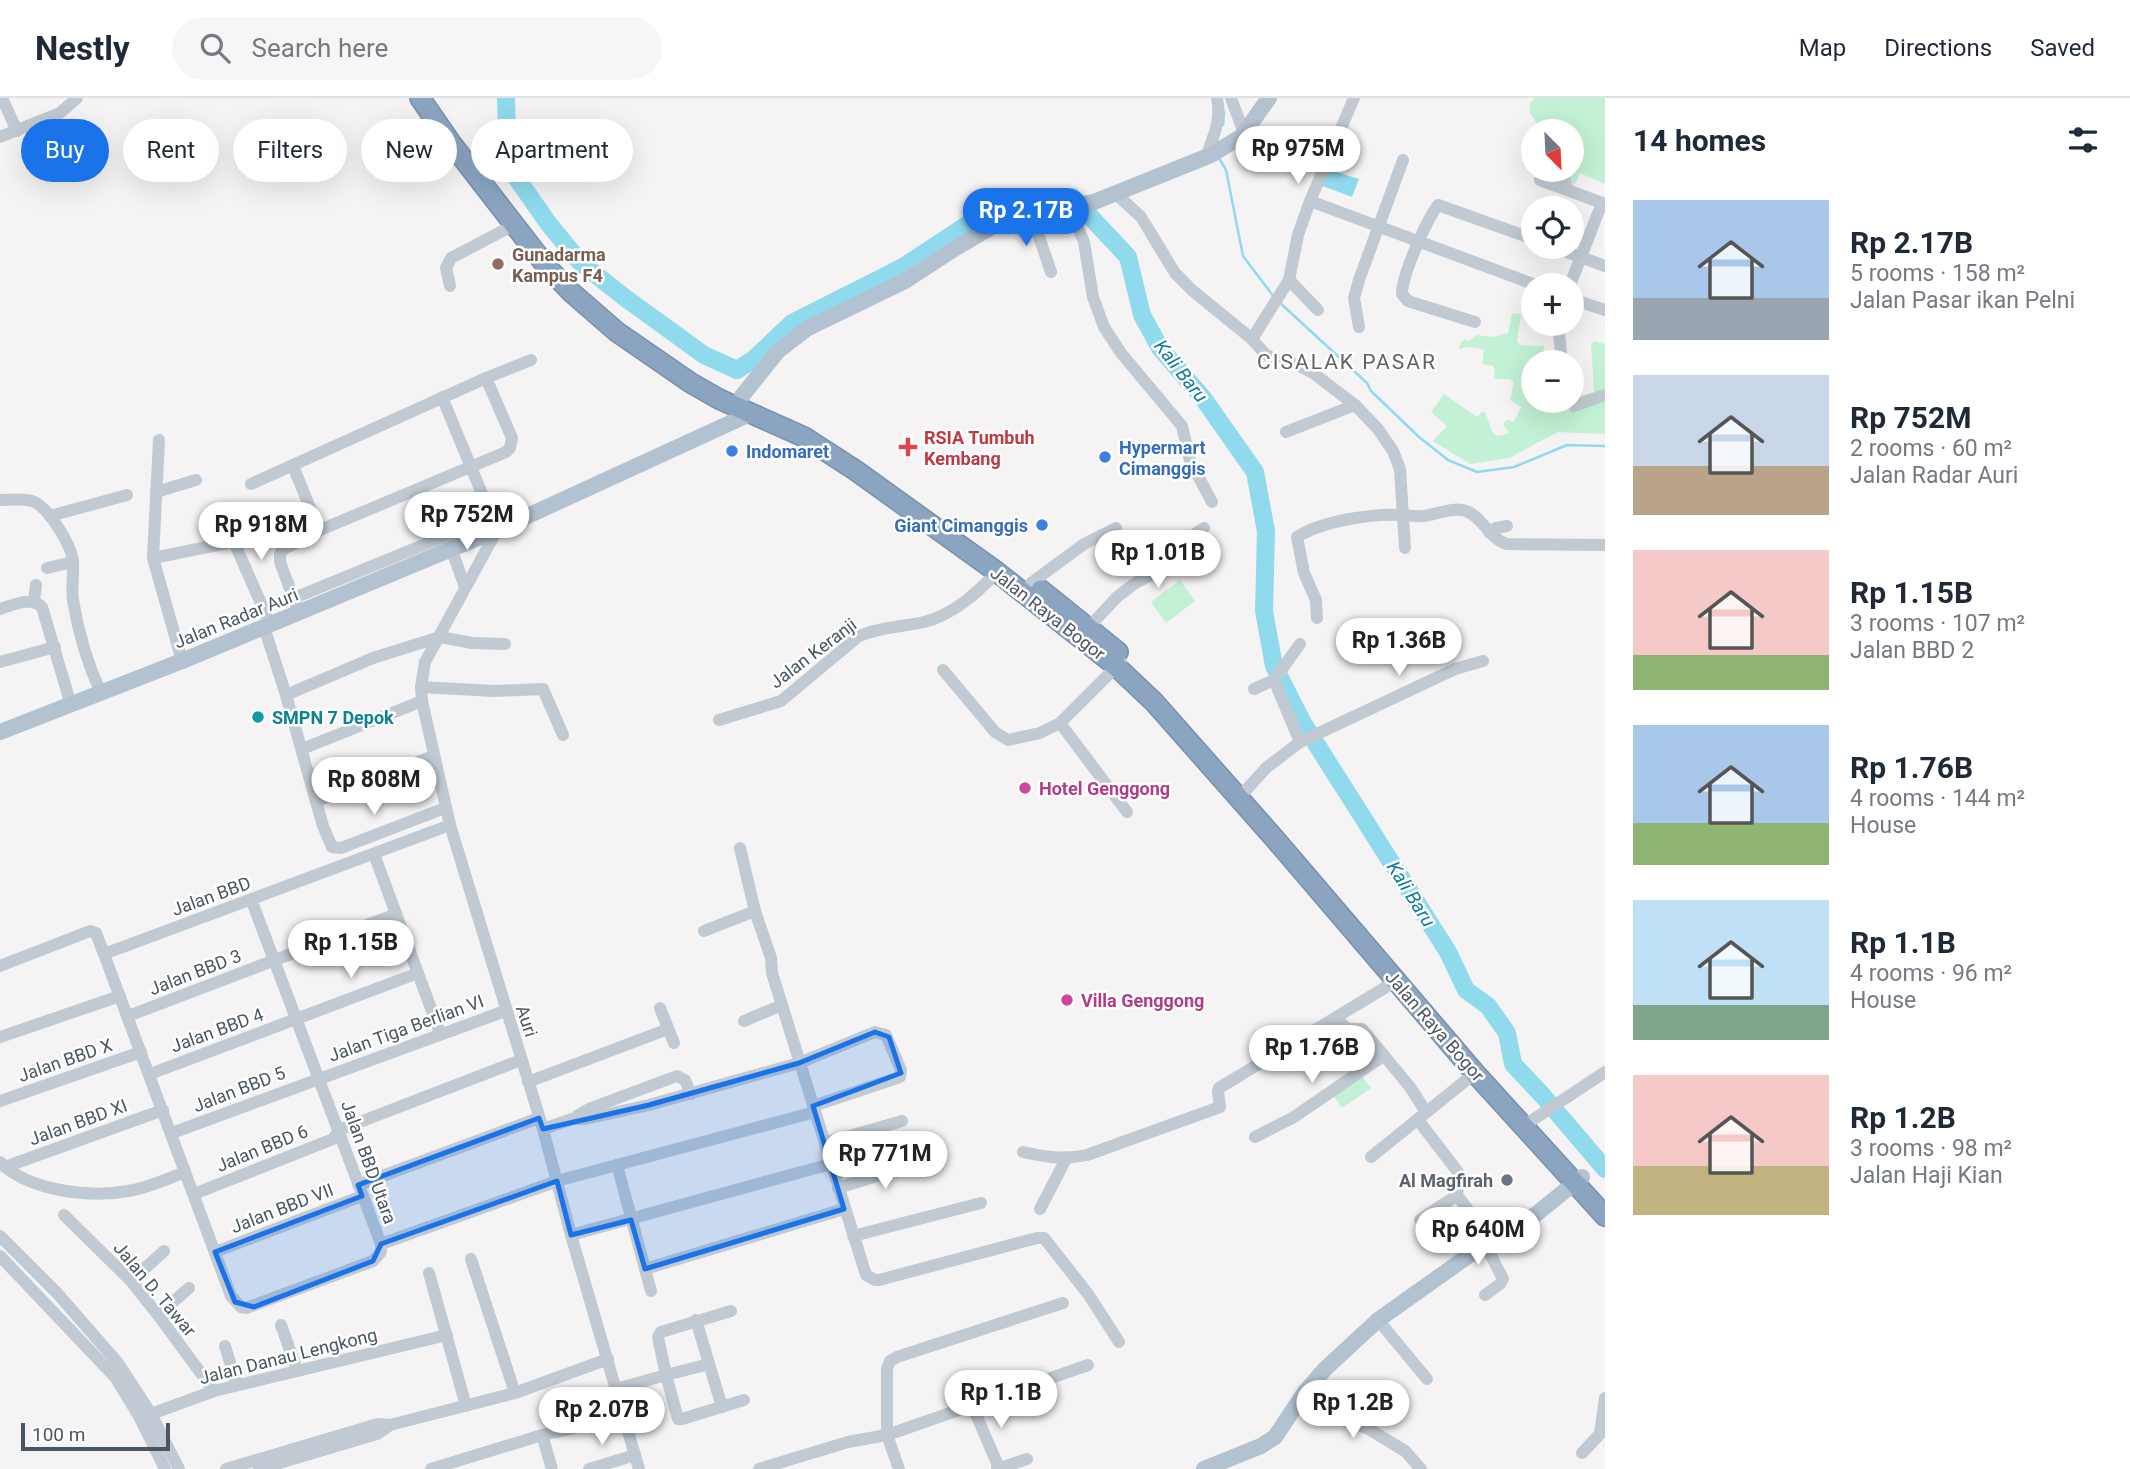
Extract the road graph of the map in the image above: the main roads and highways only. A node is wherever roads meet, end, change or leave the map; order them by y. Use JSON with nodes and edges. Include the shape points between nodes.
{"nodes":[{"id":1,"x":420,"y":98,"type":"edge"},
{"id":2,"x":434,"y":98,"type":"edge"},
{"id":3,"x":1269,"y":98,"type":"edge"},
{"id":4,"x":438,"y":119,"type":"edge"},
{"id":5,"x":445,"y":119,"type":"edge"},
{"id":6,"x":457,"y":140,"type":"edge"},
{"id":7,"x":457,"y":140,"type":"edge"},
{"id":8,"x":742,"y":396,"type":"junction"},
{"id":9,"x":752,"y":413,"type":"junction"},
{"id":10,"x":896,"y":492,"type":"junction"},
{"id":11,"x":1121,"y":662,"type":"junction"},
{"id":12,"x":0,"y":732,"type":"edge"},
{"id":13,"x":1539,"y":1128,"type":"junction"},
{"id":14,"x":1578,"y":1180,"type":"junction"},
{"id":15,"x":1605,"y":1204,"type":"edge"},
{"id":16,"x":1204,"y":1469,"type":"edge"}],
"edges":[{"from":1,"to":4,"type":"highway","name":"Jalan Raya Bogor"},
{"from":2,"to":5,"type":"highway","name":"Jalan Raya Bogor"},
{"from":3,"to":8,"type":"main road","via":[[1244,133],[1227,147],[1094,202],[1014,216],[987,228],[905,281],[798,334]]},
{"from":6,"to":9,"type":"highway","name":"Jalan Raya Bogor","via":[[514,225],[558,279],[617,332],[691,383]]},
{"from":7,"to":8,"type":"highway","name":"Jalan Raya Bogor","via":[[594,299],[679,361]]},
{"from":8,"to":10,"type":"highway","name":"Jalan Raya Bogor","via":[[822,434]]},
{"from":9,"to":10,"type":"highway","name":"Jalan Raya Bogor"},
{"from":9,"to":12,"type":"main road","name":"Jalan Radar Auri","via":[[494,523],[451,548],[296,606],[266,626]]},
{"from":10,"to":11,"type":"highway","name":"Jalan Raya Bogor"},
{"from":10,"to":11,"type":"highway","name":"Jalan Raya Bogor","via":[[1031,583],[1089,627]]},
{"from":11,"to":13,"type":"highway","name":"Jalan Raya Bogor","via":[[1158,691]]},
{"from":11,"to":13,"type":"highway","name":"Jalan Raya Bogor","via":[[1475,1073]]},
{"from":13,"to":14,"type":"highway","name":"Jalan Raya Bogor"},
{"from":14,"to":15,"type":"highway","name":"Jalan Raya Bogor"},
{"from":14,"to":16,"type":"main road","via":[[1535,1216],[1488,1242],[1378,1320],[1325,1369],[1275,1437]]}]}
